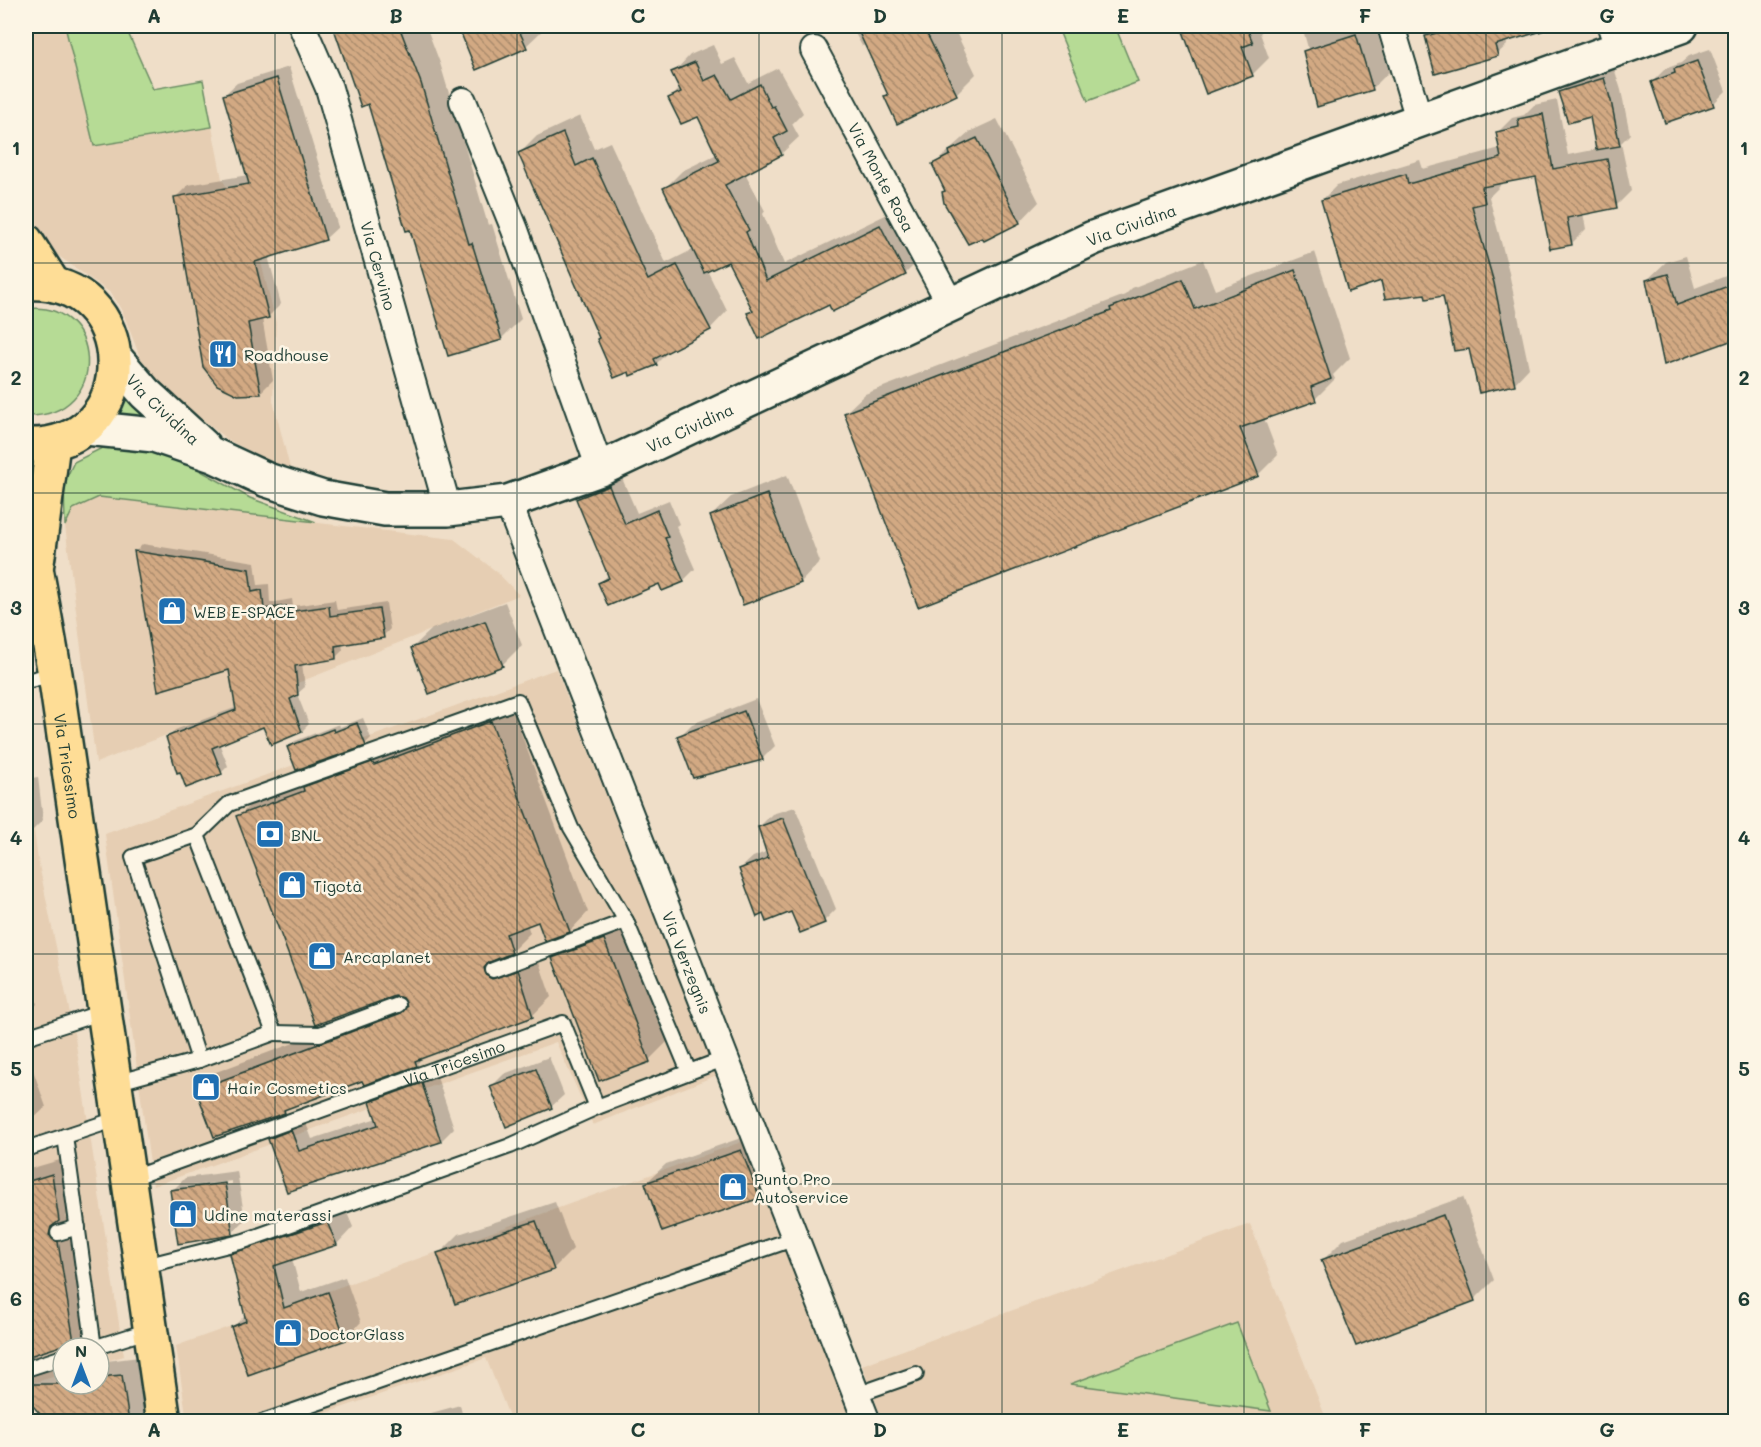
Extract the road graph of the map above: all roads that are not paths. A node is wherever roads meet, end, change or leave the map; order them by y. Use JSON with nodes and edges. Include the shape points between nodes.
{"nodes":[{"id":1,"x":302,"y":26,"type":"edge"},
{"id":2,"x":1391,"y":26,"type":"edge"},
{"id":3,"x":1681,"y":26,"type":"edge"},
{"id":4,"x":1615,"y":37,"type":"edge"},
{"id":5,"x":814,"y":50,"type":"dead end"},
{"id":6,"x":463,"y":100,"type":"dead end"},
{"id":7,"x":1419,"y":119,"type":"junction"},
{"id":8,"x":26,"y":241,"type":"edge"},
{"id":9,"x":40,"y":284,"type":"edge"},
{"id":10,"x":950,"y":303,"type":"junction"},
{"id":11,"x":116,"y":359,"type":"junction"},
{"id":12,"x":86,"y":428,"type":"junction"},
{"id":13,"x":39,"y":445,"type":"edge"},
{"id":14,"x":213,"y":455,"type":"junction"},
{"id":15,"x":600,"y":469,"type":"junction"},
{"id":16,"x":508,"y":502,"type":"junction"},
{"id":17,"x":448,"y":509,"type":"junction"},
{"id":18,"x":26,"y":536,"type":"edge"},
{"id":19,"x":36,"y":568,"type":"junction"},
{"id":20,"x":40,"y":677,"type":"edge"},
{"id":21,"x":197,"y":835,"type":"junction"},
{"id":22,"x":626,"y":921,"type":"junction"},
{"id":23,"x":492,"y":970,"type":"dead end"},
{"id":24,"x":398,"y":1005,"type":"dead end"},
{"id":25,"x":106,"y":1011,"type":"junction"},
{"id":26,"x":274,"y":1033,"type":"junction"},
{"id":27,"x":26,"y":1037,"type":"edge"},
{"id":28,"x":726,"y":1058,"type":"junction"},
{"id":29,"x":199,"y":1060,"type":"junction"},
{"id":30,"x":689,"y":1072,"type":"junction"},
{"id":31,"x":116,"y":1083,"type":"junction"},
{"id":32,"x":597,"y":1107,"type":"junction"},
{"id":33,"x":120,"y":1118,"type":"junction"},
{"id":34,"x":65,"y":1136,"type":"junction"},
{"id":35,"x":26,"y":1149,"type":"edge"},
{"id":36,"x":129,"y":1179,"type":"junction"},
{"id":37,"x":78,"y":1227,"type":"junction"},
{"id":38,"x":58,"y":1233,"type":"dead end"},
{"id":39,"x":796,"y":1238,"type":"junction"},
{"id":40,"x":141,"y":1267,"type":"junction"},
{"id":41,"x":150,"y":1330,"type":"junction"},
{"id":42,"x":92,"y":1336,"type":"edge"},
{"id":43,"x":111,"y":1342,"type":"edge"},
{"id":44,"x":51,"y":1361,"type":"edge"},
{"id":45,"x":26,"y":1369,"type":"edge"},
{"id":46,"x":916,"y":1374,"type":"dead end"},
{"id":47,"x":856,"y":1395,"type":"junction"},
{"id":48,"x":164,"y":1422,"type":"edge"},
{"id":49,"x":262,"y":1422,"type":"edge"},
{"id":50,"x":867,"y":1422,"type":"edge"}],
"edges":[{"from":1,"to":17,"type":"street","name":"Via Cervino","via":[[329,88]]},
{"from":2,"to":7,"type":"street"},
{"from":3,"to":4,"type":"street","name":"Via Cividina"},
{"from":4,"to":7,"type":"street","name":"Via Cividina"},
{"from":5,"to":10,"type":"street","name":"Via Monte Rosa"},
{"from":6,"to":15,"type":"street","via":[[515,230]]},
{"from":7,"to":10,"type":"street","name":"Via Cividina","via":[[1093,238]]},
{"from":8,"to":9,"type":"main road"},
{"from":9,"to":11,"type":"main road","via":[[76,294],[96,310],[110,333]]},
{"from":10,"to":15,"type":"street","name":"Via Cividina"},
{"from":11,"to":12,"type":"main road","via":[[115,379],[108,398]]},
{"from":11,"to":14,"type":"street","name":"Via Cividina","via":[[145,393]]},
{"from":12,"to":13,"type":"main road"},
{"from":12,"to":14,"type":"street","name":"Via Cividina","via":[[154,435]]},
{"from":13,"to":19,"type":"main road","name":"Via Tricesimo"},
{"from":14,"to":17,"type":"street","name":"Via Cividina","via":[[267,480],[323,498],[385,509]]},
{"from":15,"to":16,"type":"street","name":"Via Cividina"},
{"from":16,"to":17,"type":"street","name":"Via Cividina"},
{"from":16,"to":28,"type":"street","name":"Via Verzegnis"},
{"from":18,"to":19,"type":"main road","name":"Via Tricesimo"},
{"from":19,"to":20,"type":"main road","name":"Via Tricesimo"},
{"from":20,"to":25,"type":"main road","name":"Via Tricesimo"},
{"from":21,"to":22,"type":"lane","via":[[230,804],[518,701],[571,828]]},
{"from":21,"to":26,"type":"lane"},
{"from":21,"to":29,"type":"lane","via":[[133,857]]},
{"from":22,"to":23,"type":"lane"},
{"from":22,"to":30,"type":"lane"},
{"from":24,"to":26,"type":"lane","via":[[320,1034]]},
{"from":25,"to":27,"type":"lane"},
{"from":25,"to":31,"type":"main road","name":"Via Tricesimo"},
{"from":26,"to":29,"type":"lane"},
{"from":28,"to":30,"type":"lane"},
{"from":28,"to":39,"type":"street","name":"Via Verzegnis"},
{"from":29,"to":31,"type":"lane"},
{"from":30,"to":32,"type":"lane"},
{"from":31,"to":33,"type":"main road","name":"Via Tricesimo"},
{"from":32,"to":36,"type":"lane","name":"Via Tricesimo","via":[[563,1023]]},
{"from":32,"to":40,"type":"lane","via":[[510,1146],[244,1241]]},
{"from":33,"to":34,"type":"lane"},
{"from":33,"to":36,"type":"main road","name":"Via Tricesimo"},
{"from":34,"to":35,"type":"lane"},
{"from":34,"to":37,"type":"lane"},
{"from":36,"to":40,"type":"main road","name":"Via Tricesimo"},
{"from":37,"to":38,"type":"lane"},
{"from":37,"to":42,"type":"lane"},
{"from":39,"to":47,"type":"street","name":"Via Verzegnis"},
{"from":39,"to":49,"type":"lane"},
{"from":40,"to":41,"type":"main road","name":"Via Tricesimo"},
{"from":41,"to":43,"type":"lane"},
{"from":41,"to":48,"type":"main road","name":"Via Tricesimo"},
{"from":44,"to":45,"type":"lane"},
{"from":46,"to":47,"type":"lane"},
{"from":47,"to":50,"type":"street","name":"Via Verzegnis"}]}
